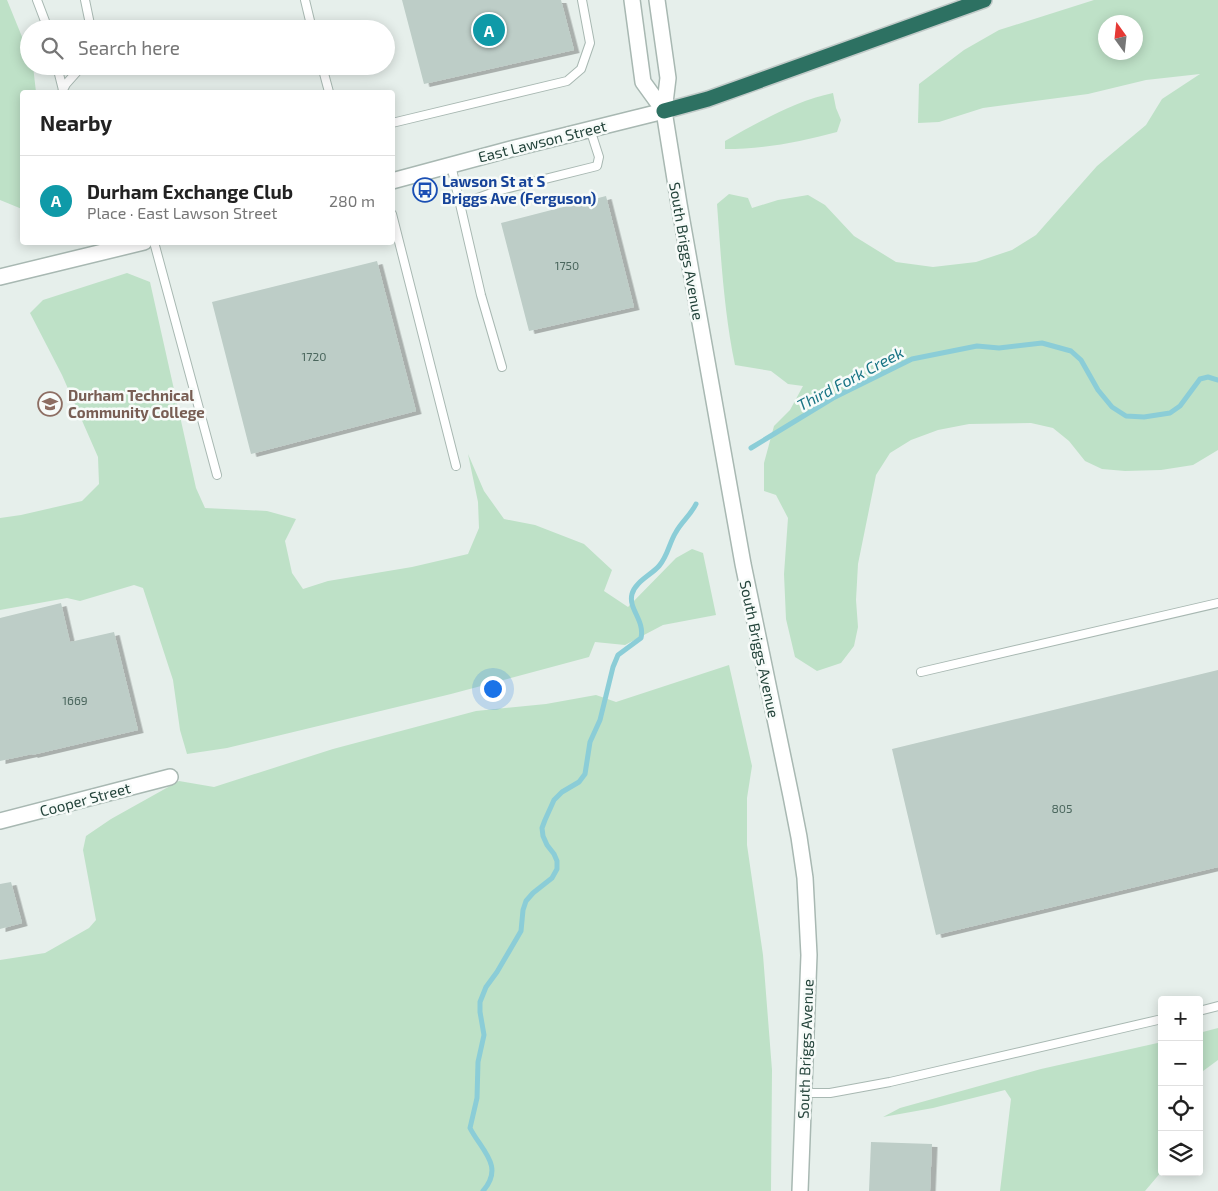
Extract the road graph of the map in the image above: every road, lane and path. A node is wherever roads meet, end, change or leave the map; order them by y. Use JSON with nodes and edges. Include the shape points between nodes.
{"nodes":[{"id":1,"x":37,"y":0,"type":"edge"},
{"id":2,"x":85,"y":0,"type":"edge"},
{"id":3,"x":305,"y":0,"type":"edge"},
{"id":4,"x":582,"y":0,"type":"edge"},
{"id":5,"x":632,"y":0,"type":"edge"},
{"id":6,"x":657,"y":0,"type":"edge"},
{"id":7,"x":984,"y":0,"type":"edge"},
{"id":8,"x":45,"y":20,"type":"edge"},
{"id":9,"x":89,"y":20,"type":"edge"},
{"id":10,"x":310,"y":20,"type":"edge"},
{"id":11,"x":59,"y":75,"type":"edge"},
{"id":12,"x":74,"y":75,"type":"edge"},
{"id":13,"x":324,"y":75,"type":"edge"},
{"id":14,"x":63,"y":90,"type":"edge"},
{"id":15,"x":63,"y":90,"type":"edge"},
{"id":16,"x":328,"y":90,"type":"edge"},
{"id":17,"x":664,"y":111,"type":"junction"},
{"id":18,"x":395,"y":122,"type":"edge"},
{"id":19,"x":590,"y":129,"type":"junction"},
{"id":20,"x":451,"y":165,"type":"junction"},
{"id":21,"x":395,"y":179,"type":"edge"},
{"id":22,"x":461,"y":204,"type":"junction"},
{"id":23,"x":395,"y":226,"type":"edge"},
{"id":24,"x":122,"y":245,"type":"edge"},
{"id":25,"x":155,"y":245,"type":"edge"},
{"id":26,"x":99,"y":248,"type":"edge"},
{"id":27,"x":0,"y":277,"type":"edge"},
{"id":28,"x":502,"y":368,"type":"dead end"},
{"id":29,"x":456,"y":466,"type":"dead end"},
{"id":30,"x":217,"y":474,"type":"dead end"},
{"id":31,"x":1218,"y":603,"type":"edge"},
{"id":32,"x":921,"y":672,"type":"dead end"},
{"id":33,"x":170,"y":777,"type":"dead end"},
{"id":34,"x":0,"y":820,"type":"edge"},
{"id":35,"x":1218,"y":1006,"type":"edge"},
{"id":36,"x":1203,"y":1009,"type":"edge"},
{"id":37,"x":1158,"y":1020,"type":"edge"},
{"id":38,"x":803,"y":1093,"type":"junction"},
{"id":39,"x":800,"y":1191,"type":"edge"}],
"edges":[{"from":1,"to":8,"type":"lane"},
{"from":2,"to":9,"type":"lane"},
{"from":3,"to":10,"type":"lane"},
{"from":4,"to":18,"type":"lane","via":[[590,42],[581,69],[567,81]]},
{"from":5,"to":17,"type":"street","via":[[643,82]]},
{"from":6,"to":17,"type":"street","via":[[668,78]]},
{"from":7,"to":17,"type":"highway","via":[[708,99]]},
{"from":11,"to":14,"type":"lane"},
{"from":12,"to":15,"type":"lane"},
{"from":13,"to":16,"type":"lane"},
{"from":17,"to":19,"type":"street","name":"East Lawson Street"},
{"from":17,"to":38,"type":"street","name":"South Briggs Avenue","via":[[743,564],[799,837],[809,955]]},
{"from":19,"to":20,"type":"street","name":"East Lawson Street"},
{"from":19,"to":22,"type":"lane","via":[[599,157],[598,166],[497,191]]},
{"from":20,"to":21,"type":"street","name":"East Lawson Street"},
{"from":20,"to":22,"type":"lane"},
{"from":22,"to":28,"type":"lane","via":[[480,295]]},
{"from":23,"to":29,"type":"lane"},
{"from":24,"to":26,"type":"street"},
{"from":25,"to":30,"type":"lane"},
{"from":26,"to":27,"type":"street"},
{"from":31,"to":32,"type":"lane"},
{"from":33,"to":34,"type":"street","name":"Cooper Street"},
{"from":35,"to":36,"type":"lane"},
{"from":37,"to":38,"type":"lane","via":[[890,1082],[830,1093]]},
{"from":38,"to":39,"type":"street","name":"South Briggs Avenue"}]}
